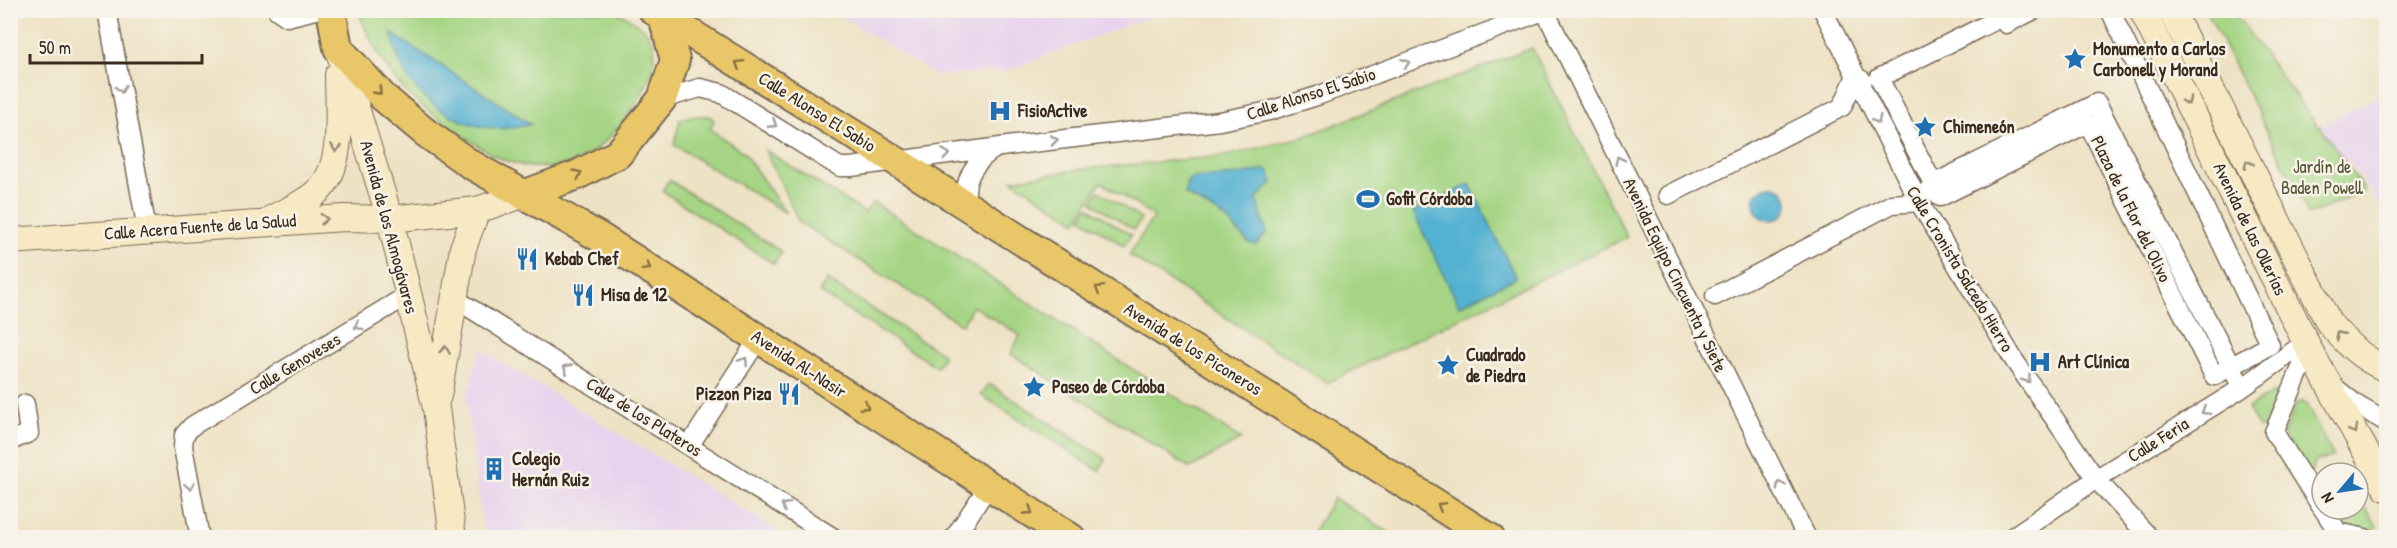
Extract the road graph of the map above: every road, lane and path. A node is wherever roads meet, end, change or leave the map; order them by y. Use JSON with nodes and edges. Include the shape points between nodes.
{"nodes":[{"id":1,"x":107,"y":10,"type":"edge"},
{"id":2,"x":277,"y":10,"type":"edge"},
{"id":3,"x":315,"y":10,"type":"edge"},
{"id":4,"x":331,"y":10,"type":"edge"},
{"id":5,"x":1823,"y":10,"type":"edge"},
{"id":6,"x":2016,"y":10,"type":"edge"},
{"id":7,"x":2034,"y":10,"type":"edge"},
{"id":8,"x":2110,"y":10,"type":"edge"},
{"id":9,"x":2142,"y":10,"type":"edge"},
{"id":10,"x":2171,"y":10,"type":"edge"},
{"id":11,"x":1546,"y":11,"type":"edge"},
{"id":12,"x":658,"y":14,"type":"edge"},
{"id":13,"x":338,"y":48,"type":"junction"},
{"id":14,"x":1855,"y":78,"type":"junction"},
{"id":15,"x":1884,"y":86,"type":"junction"},
{"id":16,"x":662,"y":99,"type":"junction"},
{"id":17,"x":996,"y":148,"type":"junction"},
{"id":18,"x":896,"y":161,"type":"junction"},
{"id":19,"x":1933,"y":184,"type":"junction"},
{"id":20,"x":523,"y":195,"type":"junction"},
{"id":21,"x":1668,"y":195,"type":"dead end"},
{"id":22,"x":1919,"y":202,"type":"junction"},
{"id":23,"x":967,"y":206,"type":"junction"},
{"id":24,"x":477,"y":210,"type":"junction"},
{"id":25,"x":390,"y":219,"type":"junction"},
{"id":26,"x":266,"y":222,"type":"junction"},
{"id":27,"x":147,"y":230,"type":"junction"},
{"id":28,"x":10,"y":241,"type":"edge"},
{"id":29,"x":408,"y":295,"type":"junction"},
{"id":30,"x":1715,"y":296,"type":"dead end"},
{"id":31,"x":454,"y":298,"type":"junction"},
{"id":32,"x":759,"y":338,"type":"junction"},
{"id":33,"x":2307,"y":346,"type":"junction"},
{"id":34,"x":2231,"y":367,"type":"junction"},
{"id":35,"x":2386,"y":369,"type":"edge"},
{"id":36,"x":2325,"y":379,"type":"junction"},
{"id":37,"x":2242,"y":388,"type":"junction"},
{"id":38,"x":25,"y":404,"type":"dead end"},
{"id":39,"x":436,"y":408,"type":"junction"},
{"id":40,"x":2386,"y":422,"type":"edge"},
{"id":41,"x":10,"y":441,"type":"edge"},
{"id":42,"x":689,"y":446,"type":"junction"},
{"id":43,"x":2096,"y":479,"type":"junction"},
{"id":44,"x":989,"y":485,"type":"junction"},
{"id":45,"x":2386,"y":488,"type":"edge"},
{"id":46,"x":2310,"y":489,"type":"edge"},
{"id":47,"x":2331,"y":521,"type":"edge"},
{"id":48,"x":200,"y":537,"type":"edge"},
{"id":49,"x":453,"y":537,"type":"edge"},
{"id":50,"x":834,"y":537,"type":"edge"},
{"id":51,"x":954,"y":537,"type":"edge"},
{"id":52,"x":1071,"y":537,"type":"edge"},
{"id":53,"x":1490,"y":537,"type":"edge"},
{"id":54,"x":1807,"y":537,"type":"edge"},
{"id":55,"x":2011,"y":537,"type":"edge"},
{"id":56,"x":2150,"y":537,"type":"edge"},
{"id":57,"x":2365,"y":537,"type":"edge"}],
"edges":[{"from":1,"to":27,"type":"street","one_way":true},
{"from":2,"to":3,"type":"street","via":[[287,17]]},
{"from":4,"to":13,"type":"main road"},
{"from":5,"to":14,"type":"street","name":"Calle Cronista Salcedo Hierro"},
{"from":6,"to":15,"type":"street","via":[[1880,78]]},
{"from":7,"to":15,"type":"street"},
{"from":8,"to":34,"type":"street","via":[[2270,345]]},
{"from":9,"to":33,"type":"main road","name":"Avenida de las Ollerías","one_way":true},
{"from":35,"to":10,"type":"main road","name":"Avenida de las Ollerías","one_way":true,"via":[[2364,359],[2328,323]]},
{"from":17,"to":11,"type":"street","name":"Calle Alonso El Sabio","one_way":true,"via":[[1220,121],[1269,111]]},
{"from":54,"to":11,"type":"street","name":"Avenida Equipo Cincuenta y Siete","one_way":true},
{"from":12,"to":16,"type":"main road","via":[[675,60]]},
{"from":18,"to":12,"type":"main road","name":"Calle Alonso El Sabio","one_way":true},
{"from":13,"to":20,"type":"main road","name":"Avenida Al-Nasir","one_way":true,"via":[[383,97],[426,133]]},
{"from":13,"to":25,"type":"main road","name":"Avenida de los Almogávares"},
{"from":13,"to":26,"type":"main road","one_way":true,"via":[[338,148],[327,182],[317,193]]},
{"from":14,"to":15,"type":"street"},
{"from":14,"to":21,"type":"street","via":[[1842,107]]},
{"from":14,"to":22,"type":"street","name":"Calle Cronista Salcedo Hierro","one_way":true},
{"from":15,"to":19,"type":"street"},
{"from":16,"to":18,"type":"street","one_way":true,"via":[[700,88],[714,90],[733,98],[837,165]]},
{"from":20,"to":16,"type":"main road","one_way":true,"via":[[578,175],[618,154]]},
{"from":18,"to":17,"type":"street","name":"Calle Alonso El Sabio","one_way":true},
{"from":17,"to":23,"type":"street","via":[[981,158],[970,173],[965,194]]},
{"from":18,"to":23,"type":"main road","name":"Avenida de los Piconeros"},
{"from":19,"to":22,"type":"street"},
{"from":19,"to":34,"type":"street","name":"Plaza de la Flor del Olivo","via":[[1940,196],[2088,123],[2214,376]]},
{"from":20,"to":24,"type":"main road","name":"Calle Acera Fuente de la Salud"},
{"from":20,"to":32,"type":"main road","name":"Avenida Al-Nasir","one_way":true,"via":[[601,238]]},
{"from":22,"to":30,"type":"street","via":[[1892,204]]},
{"from":22,"to":43,"type":"street","name":"Calle Cronista Salcedo Hierro","one_way":true,"via":[[2014,360]]},
{"from":53,"to":23,"type":"main road","name":"Avenida de los Piconeros","one_way":true},
{"from":24,"to":25,"type":"main road","name":"Calle Acera Fuente de la Salud"},
{"from":24,"to":31,"type":"main road","name":"Avenida de los Almogávares","via":[[463,248]]},
{"from":26,"to":25,"type":"main road","name":"Calle Acera Fuente de la Salud","one_way":true},
{"from":25,"to":29,"type":"main road","name":"Avenida de los Almogávares"},
{"from":26,"to":27,"type":"main road","name":"Calle Acera Fuente de la Salud"},
{"from":27,"to":28,"type":"main road","name":"Calle Acera Fuente de la Salud"},
{"from":29,"to":39,"type":"main road","name":"Avenida de los Almogávares"},
{"from":29,"to":48,"type":"street","name":"Calle Genoveses","one_way":true,"via":[[192,426],[184,435]]},
{"from":39,"to":31,"type":"main road","name":"Avenida de los Almogávares","one_way":true},
{"from":42,"to":31,"type":"street","name":"Calle de los Plateros","one_way":true},
{"from":42,"to":32,"type":"street","one_way":true},
{"from":32,"to":44,"type":"main road","name":"Avenida Al-Nasir","one_way":true},
{"from":33,"to":36,"type":"main road","name":"Avenida de las Ollerías"},
{"from":33,"to":37,"type":"street","name":"Calle Feria"},
{"from":33,"to":46,"type":"street","via":[[2274,432]]},
{"from":34,"to":37,"type":"street"},
{"from":36,"to":40,"type":"street","name":"Avenida de las Ollerías"},
{"from":36,"to":45,"type":"main road","one_way":true},
{"from":37,"to":43,"type":"street","name":"Calle Feria","one_way":true},
{"from":38,"to":41,"type":"street","via":[[29,433]]},
{"from":39,"to":49,"type":"main road","name":"Avenida de los Almogávares"},
{"from":50,"to":42,"type":"street","name":"Calle de los Plateros","one_way":true},
{"from":43,"to":55,"type":"street","name":"Calle Feria"},
{"from":43,"to":56,"type":"street","name":"Calle Cronista Salcedo Hierro"},
{"from":44,"to":51,"type":"street"},
{"from":44,"to":52,"type":"main road","name":"Avenida Al-Nasir","one_way":true},
{"from":47,"to":57,"type":"street","via":[[2338,532]]}]}
